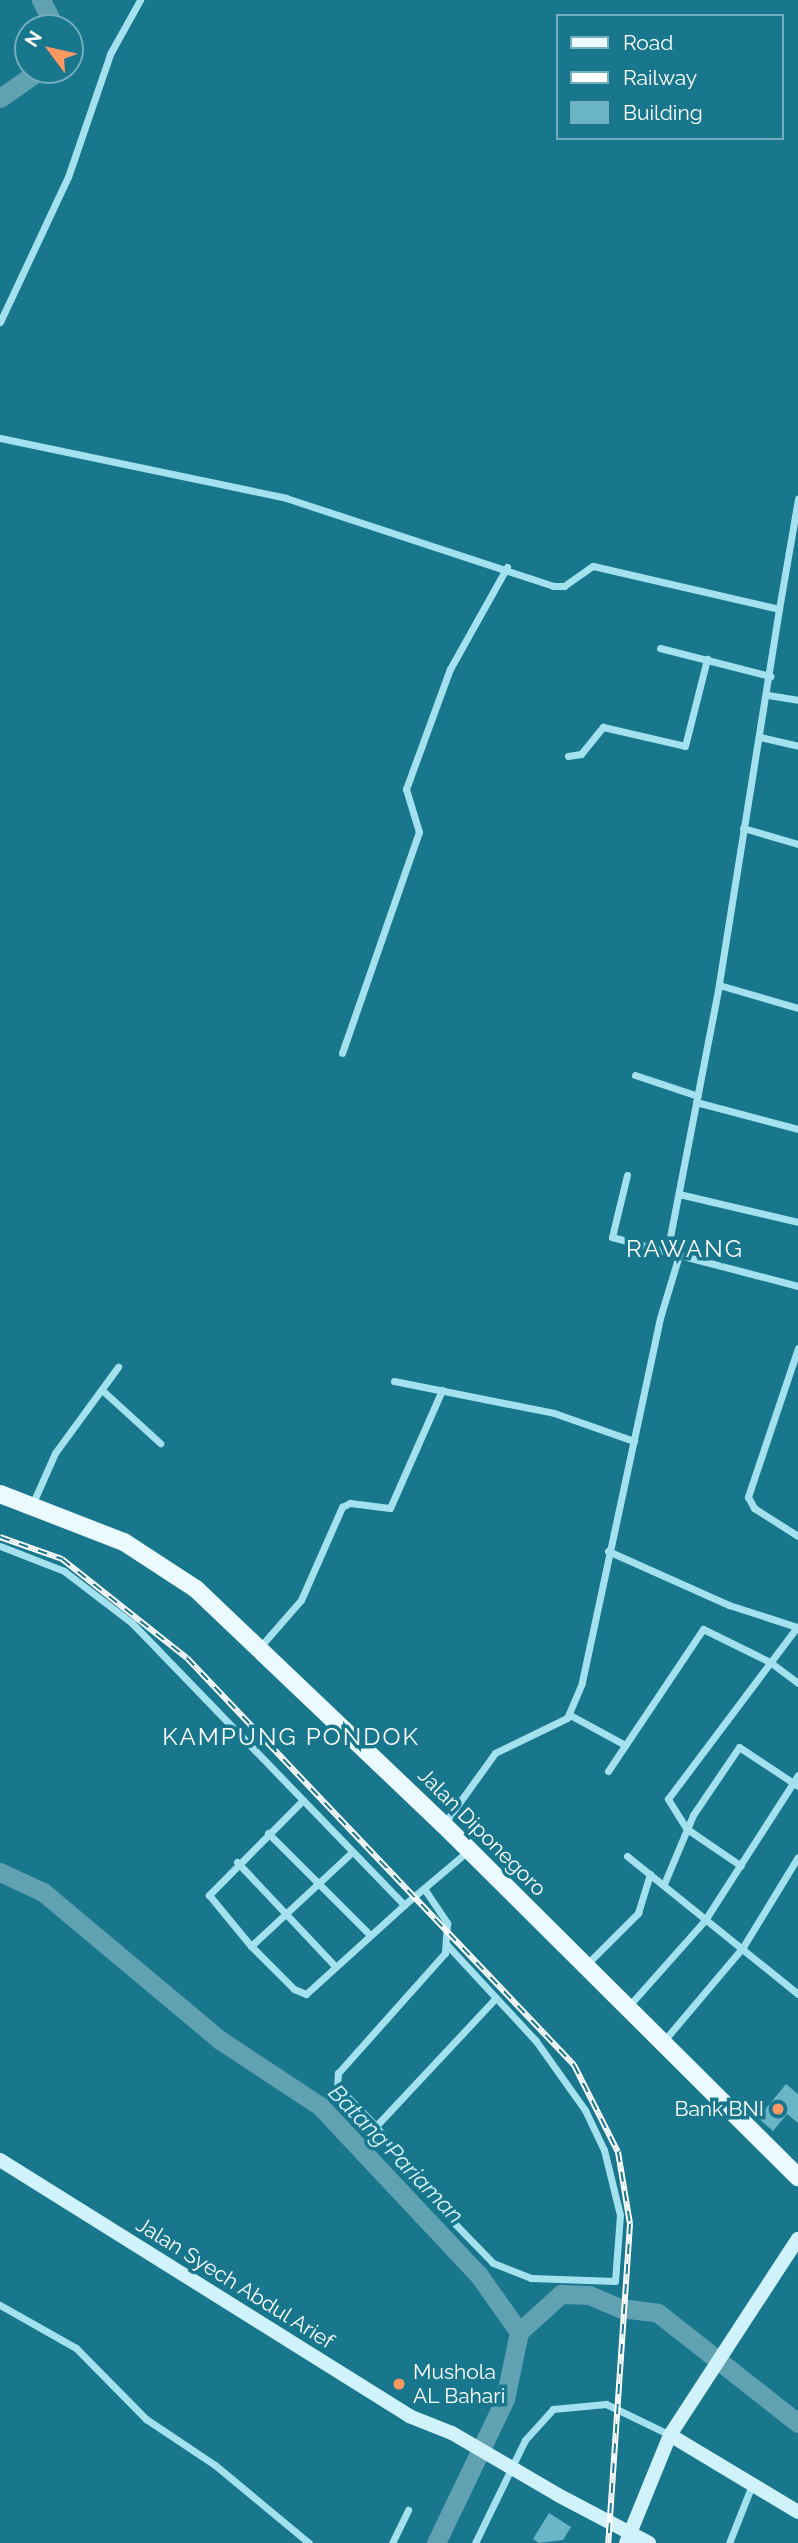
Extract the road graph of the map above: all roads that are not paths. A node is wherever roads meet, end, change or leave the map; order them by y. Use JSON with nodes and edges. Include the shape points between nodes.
{"nodes":[{"id":1,"x":140,"y":0,"type":"edge"},
{"id":2,"x":0,"y":322,"type":"edge"},
{"id":3,"x":0,"y":438,"type":"edge"},
{"id":4,"x":798,"y":499,"type":"edge"},
{"id":5,"x":507,"y":567,"type":"junction"},
{"id":6,"x":779,"y":609,"type":"junction"},
{"id":7,"x":660,"y":648,"type":"dead end"},
{"id":8,"x":707,"y":659,"type":"junction"},
{"id":9,"x":770,"y":676,"type":"junction"},
{"id":10,"x":768,"y":695,"type":"junction"},
{"id":11,"x":798,"y":700,"type":"edge"},
{"id":12,"x":760,"y":737,"type":"junction"},
{"id":13,"x":798,"y":746,"type":"edge"},
{"id":14,"x":568,"y":756,"type":"dead end"},
{"id":15,"x":743,"y":828,"type":"junction"},
{"id":16,"x":798,"y":844,"type":"edge"},
{"id":17,"x":719,"y":985,"type":"junction"},
{"id":18,"x":798,"y":1008,"type":"edge"},
{"id":19,"x":342,"y":1053,"type":"dead end"},
{"id":20,"x":635,"y":1075,"type":"dead end"},
{"id":21,"x":697,"y":1099,"type":"junction"},
{"id":22,"x":798,"y":1129,"type":"edge"},
{"id":23,"x":627,"y":1175,"type":"dead end"},
{"id":24,"x":679,"y":1194,"type":"junction"},
{"id":25,"x":798,"y":1222,"type":"edge"},
{"id":26,"x":667,"y":1252,"type":"junction"},
{"id":27,"x":679,"y":1255,"type":"junction"},
{"id":28,"x":798,"y":1286,"type":"edge"},
{"id":29,"x":798,"y":1348,"type":"edge"},
{"id":30,"x":118,"y":1367,"type":"dead end"},
{"id":31,"x":394,"y":1381,"type":"dead end"},
{"id":32,"x":102,"y":1390,"type":"junction"},
{"id":33,"x":442,"y":1390,"type":"junction"},
{"id":34,"x":634,"y":1441,"type":"junction"},
{"id":35,"x":160,"y":1443,"type":"dead end"},
{"id":36,"x":0,"y":1494,"type":"edge"},
{"id":37,"x":32,"y":1505,"type":"junction"},
{"id":38,"x":798,"y":1536,"type":"edge"},
{"id":39,"x":0,"y":1546,"type":"edge"},
{"id":40,"x":608,"y":1550,"type":"junction"},
{"id":41,"x":798,"y":1626,"type":"edge"},
{"id":42,"x":260,"y":1648,"type":"junction"},
{"id":43,"x":770,"y":1662,"type":"junction"},
{"id":44,"x":798,"y":1683,"type":"edge"},
{"id":45,"x":570,"y":1714,"type":"junction"},
{"id":46,"x":625,"y":1745,"type":"junction"},
{"id":47,"x":608,"y":1771,"type":"dead end"},
{"id":48,"x":796,"y":1781,"type":"edge"},
{"id":49,"x":303,"y":1800,"type":"junction"},
{"id":50,"x":443,"y":1824,"type":"junction"},
{"id":51,"x":687,"y":1829,"type":"junction"},
{"id":52,"x":268,"y":1833,"type":"junction"},
{"id":53,"x":469,"y":1850,"type":"junction"},
{"id":54,"x":352,"y":1852,"type":"junction"},
{"id":55,"x":627,"y":1856,"type":"dead end"},
{"id":56,"x":798,"y":1857,"type":"edge"},
{"id":57,"x":237,"y":1862,"type":"junction"},
{"id":58,"x":741,"y":1866,"type":"junction"},
{"id":59,"x":650,"y":1874,"type":"junction"},
{"id":60,"x":318,"y":1884,"type":"junction"},
{"id":61,"x":664,"y":1884,"type":"junction"},
{"id":62,"x":425,"y":1890,"type":"junction"},
{"id":63,"x":404,"y":1905,"type":"junction"},
{"id":64,"x":286,"y":1915,"type":"junction"},
{"id":65,"x":705,"y":1920,"type":"junction"},
{"id":66,"x":370,"y":1935,"type":"junction"},
{"id":67,"x":447,"y":1945,"type":"junction"},
{"id":68,"x":251,"y":1946,"type":"junction"},
{"id":69,"x":743,"y":1947,"type":"junction"},
{"id":70,"x":335,"y":1967,"type":"junction"},
{"id":71,"x":585,"y":1967,"type":"junction"},
{"id":72,"x":798,"y":1994,"type":"edge"},
{"id":73,"x":495,"y":1999,"type":"junction"},
{"id":74,"x":627,"y":2008,"type":"junction"},
{"id":75,"x":661,"y":2043,"type":"junction"},
{"id":76,"x":376,"y":2126,"type":"junction"},
{"id":77,"x":1,"y":2161,"type":"edge"},
{"id":78,"x":798,"y":2177,"type":"edge"},
{"id":79,"x":798,"y":2239,"type":"edge"},
{"id":80,"x":0,"y":2305,"type":"edge"},
{"id":81,"x":670,"y":2435,"type":"junction"},
{"id":82,"x":752,"y":2485,"type":"junction"},
{"id":83,"x":408,"y":2510,"type":"dead end"},
{"id":84,"x":798,"y":2512,"type":"edge"},
{"id":85,"x":626,"y":2538,"type":"edge"},
{"id":86,"x":309,"y":2543,"type":"edge"},
{"id":87,"x":393,"y":2543,"type":"edge"},
{"id":88,"x":475,"y":2543,"type":"edge"},
{"id":89,"x":649,"y":2543,"type":"edge"},
{"id":90,"x":729,"y":2543,"type":"edge"}],
"edges":[{"from":1,"to":2,"type":"street","via":[[110,54],[68,177]]},
{"from":3,"to":5,"type":"street","via":[[286,498]]},
{"from":4,"to":6,"type":"street"},
{"from":5,"to":6,"type":"street","via":[[561,587],[593,566]]},
{"from":5,"to":19,"type":"street","via":[[450,669],[406,789],[419,832]]},
{"from":6,"to":9,"type":"street"},
{"from":7,"to":8,"type":"street"},
{"from":8,"to":9,"type":"street"},
{"from":8,"to":14,"type":"street","via":[[685,746],[603,727],[581,754]]},
{"from":9,"to":10,"type":"street"},
{"from":10,"to":11,"type":"street"},
{"from":10,"to":12,"type":"street"},
{"from":12,"to":13,"type":"street"},
{"from":12,"to":15,"type":"street"},
{"from":15,"to":16,"type":"street"},
{"from":15,"to":17,"type":"street"},
{"from":17,"to":18,"type":"street"},
{"from":17,"to":21,"type":"street"},
{"from":20,"to":21,"type":"street"},
{"from":21,"to":22,"type":"street"},
{"from":21,"to":24,"type":"street"},
{"from":23,"to":26,"type":"street","via":[[612,1237]]},
{"from":24,"to":25,"type":"street"},
{"from":24,"to":26,"type":"street"},
{"from":26,"to":27,"type":"street"},
{"from":27,"to":28,"type":"street"},
{"from":27,"to":34,"type":"street"},
{"from":29,"to":38,"type":"street","via":[[748,1497],[754,1508]]},
{"from":30,"to":32,"type":"street"},
{"from":31,"to":33,"type":"street"},
{"from":32,"to":35,"type":"street"},
{"from":32,"to":37,"type":"street","via":[[55,1453]]},
{"from":33,"to":34,"type":"street","via":[[554,1413]]},
{"from":33,"to":42,"type":"street","via":[[390,1508],[350,1503],[342,1507],[302,1600]]},
{"from":34,"to":40,"type":"street"},
{"from":36,"to":37,"type":"main road","name":"Jalan Diponegoro"},
{"from":37,"to":42,"type":"main road","name":"Jalan Diponegoro","via":[[151,1557],[197,1589]]},
{"from":39,"to":49,"type":"street","via":[[64,1571],[132,1623]]},
{"from":40,"to":41,"type":"street","via":[[729,1605]]},
{"from":40,"to":45,"type":"street"},
{"from":41,"to":43,"type":"street"},
{"from":42,"to":50,"type":"main road","name":"Jalan Diponegoro"},
{"from":43,"to":44,"type":"street"},
{"from":43,"to":46,"type":"street","via":[[703,1629]]},
{"from":43,"to":51,"type":"street","via":[[669,1794],[668,1803]]},
{"from":45,"to":46,"type":"street"},
{"from":45,"to":50,"type":"street","via":[[495,1753]]},
{"from":46,"to":47,"type":"street"},
{"from":48,"to":51,"type":"street","via":[[743,1745]]},
{"from":48,"to":58,"type":"street"},
{"from":49,"to":52,"type":"street"},
{"from":49,"to":54,"type":"street"},
{"from":50,"to":53,"type":"main road","name":"Jalan Diponegoro"},
{"from":51,"to":58,"type":"street"},
{"from":51,"to":61,"type":"street"},
{"from":52,"to":57,"type":"street"},
{"from":52,"to":60,"type":"street"},
{"from":53,"to":62,"type":"street"},
{"from":53,"to":71,"type":"main road","name":"Jalan Diponegoro"},
{"from":54,"to":60,"type":"street"},
{"from":54,"to":63,"type":"street"},
{"from":55,"to":59,"type":"street"},
{"from":56,"to":69,"type":"street"},
{"from":57,"to":64,"type":"street"},
{"from":57,"to":68,"type":"street","via":[[213,1889],[210,1900]]},
{"from":58,"to":65,"type":"street"},
{"from":59,"to":61,"type":"street"},
{"from":59,"to":71,"type":"street","via":[[638,1913]]},
{"from":60,"to":64,"type":"street"},
{"from":60,"to":66,"type":"street"},
{"from":61,"to":65,"type":"street"},
{"from":62,"to":63,"type":"street"},
{"from":62,"to":67,"type":"street","via":[[445,1916]]},
{"from":63,"to":66,"type":"street"},
{"from":64,"to":68,"type":"street"},
{"from":64,"to":70,"type":"street"},
{"from":65,"to":69,"type":"street"},
{"from":65,"to":74,"type":"street"},
{"from":66,"to":70,"type":"street"},
{"from":67,"to":73,"type":"street"},
{"from":67,"to":76,"type":"street","via":[[439,1962],[335,2079]]},
{"from":68,"to":70,"type":"street","via":[[302,1995]]},
{"from":69,"to":72,"type":"street"},
{"from":69,"to":75,"type":"street"},
{"from":71,"to":74,"type":"main road","name":"Jalan Diponegoro"},
{"from":73,"to":76,"type":"street"},
{"from":73,"to":76,"type":"street","via":[[561,2072],[604,2150],[620,2215],[615,2281],[531,2278],[493,2263],[460,2234]]},
{"from":74,"to":75,"type":"main road","name":"Jalan Diponegoro"},
{"from":75,"to":78,"type":"main road","name":"Jalan Diponegoro"},
{"from":77,"to":85,"type":"street","name":"Jalan Syech Abdul Arief","bridge":true,"via":[[409,2416],[452,2433]]},
{"from":79,"to":81,"type":"street"},
{"from":80,"to":86,"type":"street","via":[[76,2347],[146,2418],[215,2465]]},
{"from":81,"to":82,"type":"street"},
{"from":81,"to":85,"type":"street"},
{"from":81,"to":88,"type":"street","via":[[607,2404],[553,2409],[525,2440]]},
{"from":82,"to":84,"type":"street"},
{"from":82,"to":90,"type":"street"},
{"from":83,"to":87,"type":"street"},
{"from":85,"to":89,"type":"street","name":"Jalan Syech Abdul Arief"}]}
